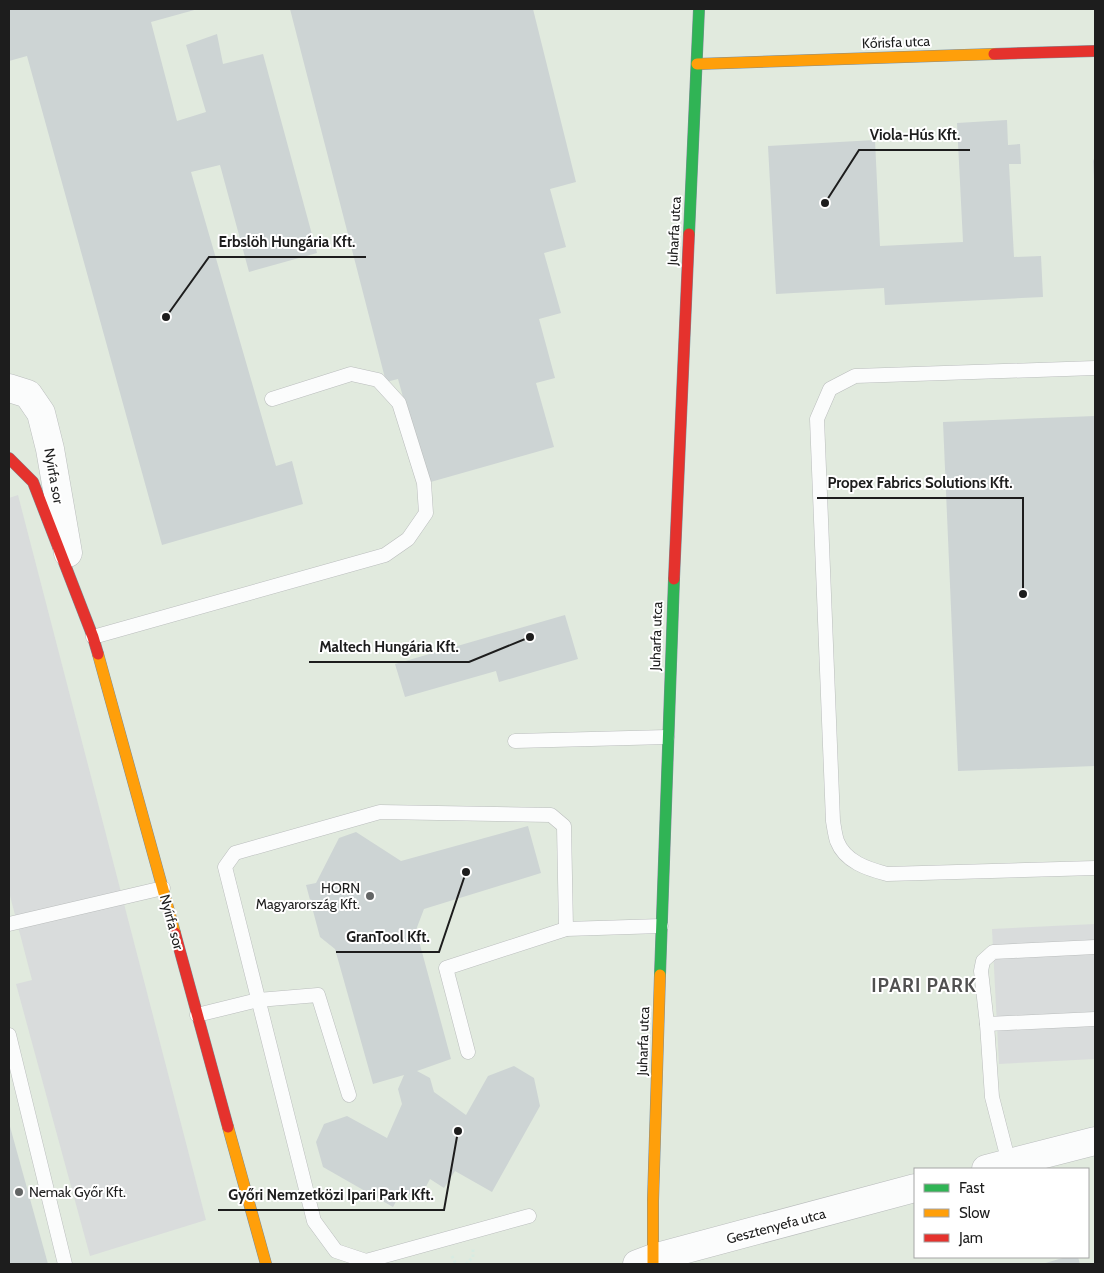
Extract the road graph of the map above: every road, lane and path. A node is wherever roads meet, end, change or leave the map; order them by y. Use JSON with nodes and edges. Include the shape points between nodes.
{"nodes":[{"id":1,"x":700,"y":9,"type":"edge"},
{"id":2,"x":1095,"y":51,"type":"edge"},
{"id":3,"x":697,"y":64,"type":"junction"},
{"id":4,"x":1095,"y":368,"type":"edge"},
{"id":5,"x":9,"y":388,"type":"edge"},
{"id":6,"x":272,"y":399,"type":"dead end"},
{"id":7,"x":9,"y":458,"type":"edge"},
{"id":8,"x":72,"y":581,"type":"junction"},
{"id":9,"x":93,"y":637,"type":"junction"},
{"id":10,"x":667,"y":737,"type":"junction"},
{"id":11,"x":515,"y":741,"type":"dead end"},
{"id":12,"x":1095,"y":868,"type":"edge"},
{"id":13,"x":162,"y":888,"type":"junction"},
{"id":14,"x":9,"y":924,"type":"edge"},
{"id":15,"x":661,"y":926,"type":"junction"},
{"id":16,"x":566,"y":929,"type":"junction"},
{"id":17,"x":1095,"y":947,"type":"edge"},
{"id":18,"x":258,"y":1000,"type":"junction"},
{"id":19,"x":197,"y":1015,"type":"junction"},
{"id":20,"x":1095,"y":1019,"type":"edge"},
{"id":21,"x":987,"y":1024,"type":"junction"},
{"id":22,"x":9,"y":1035,"type":"edge"},
{"id":23,"x":468,"y":1052,"type":"dead end"},
{"id":24,"x":349,"y":1095,"type":"dead end"},
{"id":25,"x":1095,"y":1141,"type":"edge"},
{"id":26,"x":997,"y":1166,"type":"edge"},
{"id":27,"x":914,"y":1188,"type":"edge"},
{"id":28,"x":529,"y":1216,"type":"dead end"},
{"id":29,"x":648,"y":1262,"type":"edge"},
{"id":30,"x":65,"y":1264,"type":"edge"},
{"id":31,"x":266,"y":1264,"type":"edge"}],
"edges":[{"from":1,"to":3,"type":"street","name":"Juharfa utca"},
{"from":2,"to":3,"type":"street","name":"Kőrisfa utca"},
{"from":3,"to":10,"type":"street","name":"Juharfa utca"},
{"from":4,"to":12,"type":"lane","via":[[854,376],[830,389],[817,419],[834,821],[837,840],[845,854],[862,867],[887,874]]},
{"from":5,"to":8,"type":"street","name":"Nyírfa sor","via":[[28,394],[41,413]]},
{"from":6,"to":9,"type":"lane","via":[[351,374],[378,380],[400,403],[424,483],[426,513],[408,539],[385,555]]},
{"from":7,"to":8,"type":"street","name":"Nyírfa sor","via":[[33,482]]},
{"from":8,"to":9,"type":"street","name":"Nyírfa sor"},
{"from":9,"to":13,"type":"street","name":"Nyírfa sor"},
{"from":10,"to":11,"type":"lane"},
{"from":10,"to":15,"type":"street","name":"Juharfa utca"},
{"from":13,"to":14,"type":"lane"},
{"from":13,"to":19,"type":"street","name":"Nyírfa sor"},
{"from":15,"to":16,"type":"lane"},
{"from":15,"to":29,"type":"street","name":"Juharfa utca","via":[[653,1201]]},
{"from":16,"to":18,"type":"lane","via":[[564,826],[551,815],[380,812],[234,853],[225,867]]},
{"from":16,"to":23,"type":"lane","via":[[446,968]]},
{"from":17,"to":21,"type":"lane","via":[[993,952],[983,961],[981,971]]},
{"from":18,"to":19,"type":"lane"},
{"from":18,"to":24,"type":"lane","via":[[318,995]]},
{"from":18,"to":28,"type":"lane","via":[[314,1220],[336,1251],[366,1261]]},
{"from":19,"to":31,"type":"street","name":"Nyírfa sor"},
{"from":20,"to":21,"type":"lane"},
{"from":21,"to":26,"type":"lane"},
{"from":22,"to":30,"type":"lane"},
{"from":25,"to":26,"type":"street"},
{"from":27,"to":29,"type":"street","name":"Gesztenyefa utca"}]}
